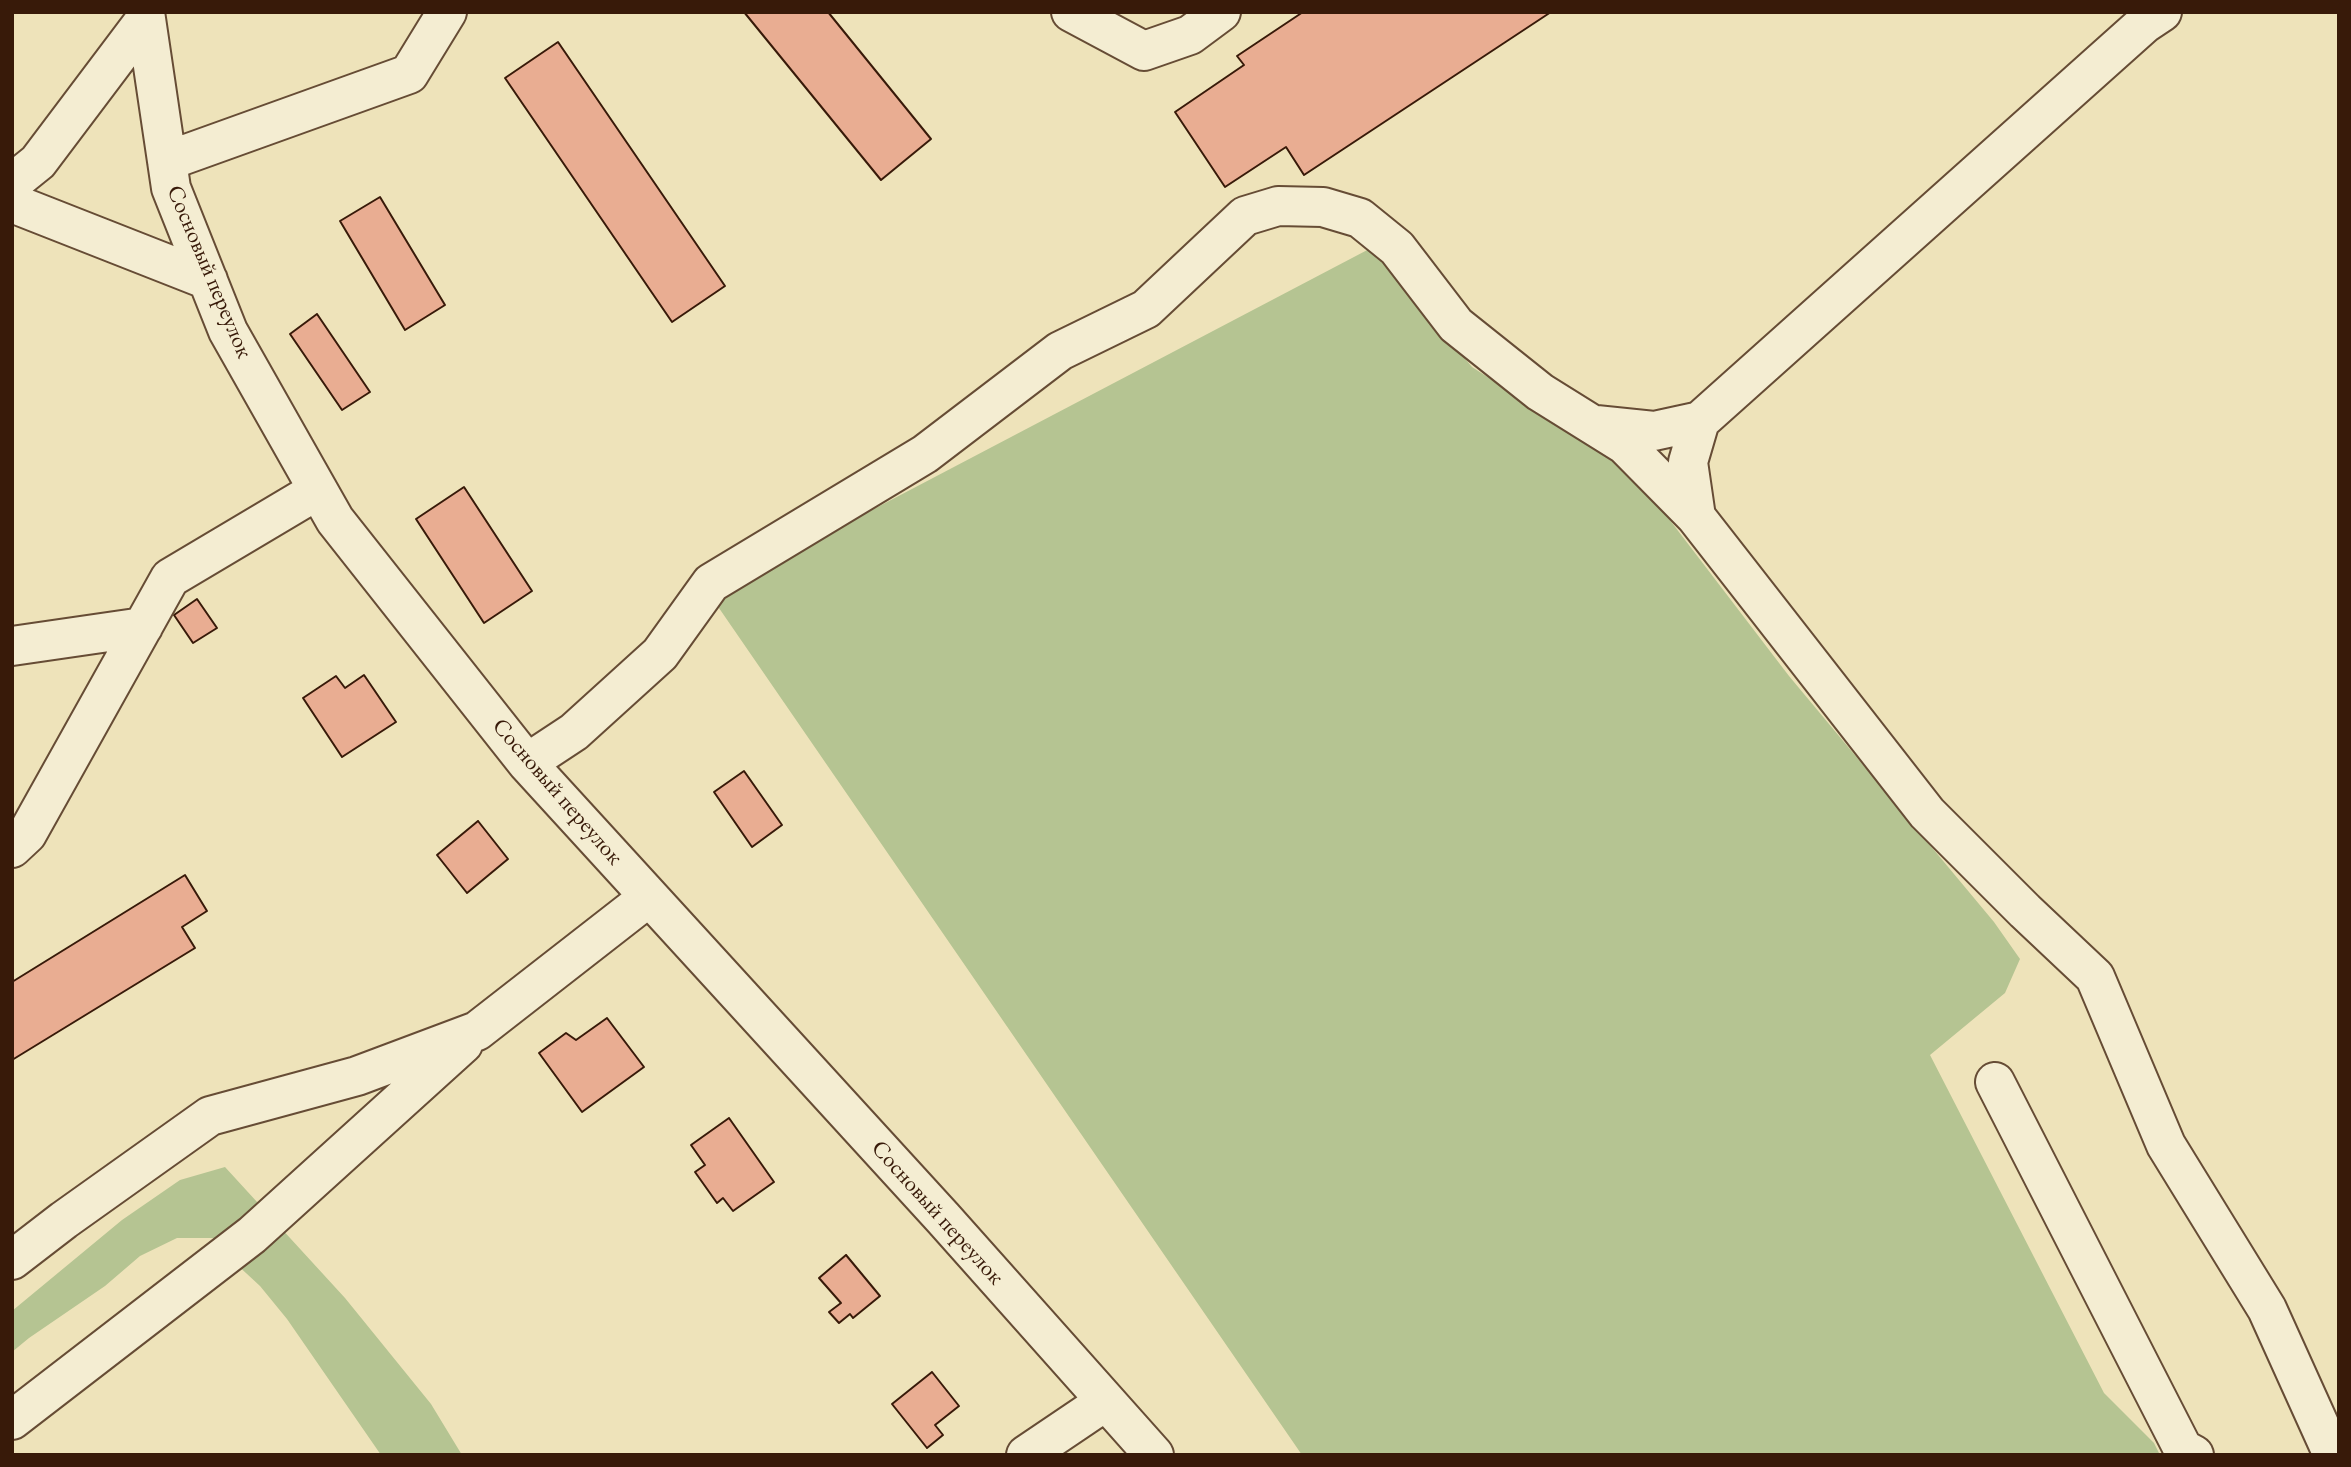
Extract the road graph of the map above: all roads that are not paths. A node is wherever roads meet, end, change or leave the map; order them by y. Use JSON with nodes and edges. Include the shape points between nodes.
{"nodes":[{"id":1,"x":447,"y":12,"type":"edge"},
{"id":2,"x":1072,"y":12,"type":"edge"},
{"id":3,"x":1222,"y":12,"type":"edge"},
{"id":4,"x":2162,"y":12,"type":"edge"},
{"id":5,"x":145,"y":16,"type":"edge"},
{"id":6,"x":167,"y":161,"type":"junction"},
{"id":7,"x":12,"y":183,"type":"edge"},
{"id":8,"x":12,"y":203,"type":"edge"},
{"id":9,"x":208,"y":280,"type":"junction"},
{"id":10,"x":1700,"y":421,"type":"junction"},
{"id":11,"x":1594,"y":425,"type":"junction"},
{"id":12,"x":318,"y":490,"type":"junction"},
{"id":13,"x":1696,"y":517,"type":"junction"},
{"id":14,"x":143,"y":627,"type":"junction"},
{"id":15,"x":12,"y":646,"type":"edge"},
{"id":16,"x":527,"y":763,"type":"junction"},
{"id":17,"x":12,"y":848,"type":"edge"},
{"id":18,"x":649,"y":897,"type":"junction"},
{"id":19,"x":477,"y":1031,"type":"junction"},
{"id":20,"x":1995,"y":1082,"type":"dead end"},
{"id":21,"x":12,"y":1260,"type":"edge"},
{"id":22,"x":1106,"y":1401,"type":"junction"},
{"id":23,"x":12,"y":1420,"type":"edge"},
{"id":24,"x":1026,"y":1455,"type":"edge"},
{"id":25,"x":1154,"y":1455,"type":"edge"},
{"id":26,"x":2194,"y":1455,"type":"edge"},
{"id":27,"x":2333,"y":1455,"type":"edge"}],
"edges":[{"from":1,"to":6,"type":"street","via":[[409,74]]},
{"from":2,"to":3,"type":"street","via":[[1144,51],[1190,35]]},
{"from":4,"to":10,"type":"street"},
{"from":5,"to":6,"type":"street","name":"Сосновый переулок"},
{"from":5,"to":7,"type":"street","via":[[38,162]]},
{"from":6,"to":9,"type":"street","name":"Сосновый переулок","via":[[171,188]]},
{"from":8,"to":9,"type":"street"},
{"from":9,"to":12,"type":"street","name":"Сосновый переулок","via":[[228,331]]},
{"from":10,"to":11,"type":"street","via":[[1654,431]]},
{"from":10,"to":13,"type":"street","via":[[1688,462]]},
{"from":11,"to":13,"type":"street","via":[[1625,445]]},
{"from":11,"to":16,"type":"street","via":[[1540,393],[1456,324],[1397,248],[1360,218],[1323,208],[1278,206],[1256,212],[1245,216],[1146,309],[1060,351],[925,454],[710,583],[660,654],[574,732]]},
{"from":12,"to":14,"type":"street","via":[[170,578]]},
{"from":12,"to":16,"type":"street","name":"Сосновый переулок","via":[[335,520]]},
{"from":13,"to":27,"type":"street","via":[[1927,813],[2095,976],[2165,1145],[2267,1309]]},
{"from":14,"to":15,"type":"street"},
{"from":14,"to":17,"type":"street","via":[[27,834]]},
{"from":16,"to":18,"type":"street","name":"Сосновый переулок"},
{"from":18,"to":19,"type":"street"},
{"from":18,"to":22,"type":"street","name":"Сосновый переулок"},
{"from":19,"to":21,"type":"street","via":[[357,1076],[210,1116]]},
{"from":19,"to":23,"type":"street","via":[[252,1235]]},
{"from":20,"to":26,"type":"street","via":[[2183,1449]]},
{"from":22,"to":24,"type":"street"},
{"from":22,"to":25,"type":"street","name":"Сосновый переулок"}]}
